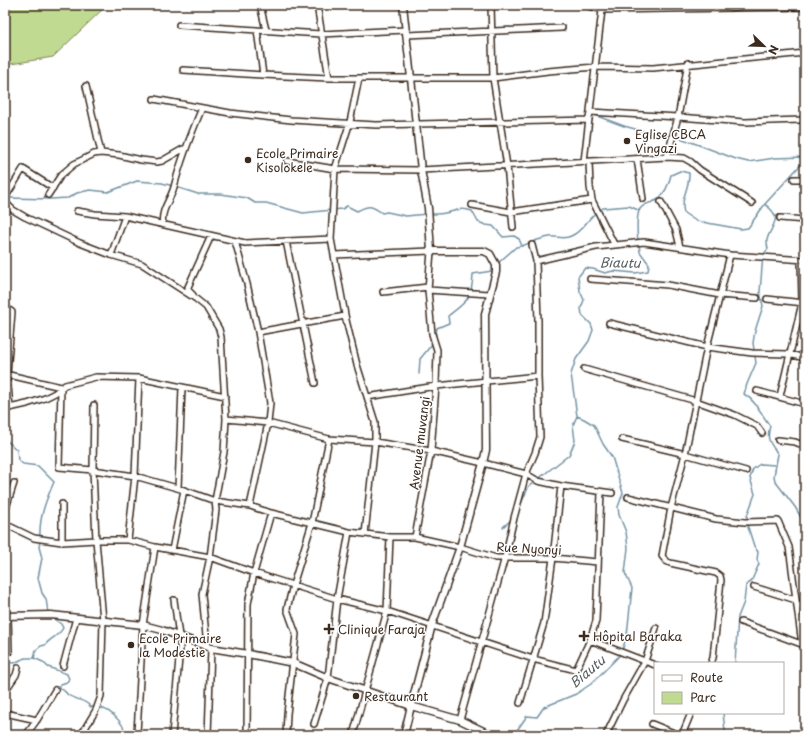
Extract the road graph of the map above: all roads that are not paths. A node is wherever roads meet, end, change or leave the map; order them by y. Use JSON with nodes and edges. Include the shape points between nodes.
{"nodes":[{"id":1,"x":260,"y":5,"type":"edge"},
{"id":2,"x":317,"y":5,"type":"edge"},
{"id":3,"x":403,"y":5,"type":"edge"},
{"id":4,"x":491,"y":5,"type":"edge"},
{"id":5,"x":585,"y":5,"type":"edge"},
{"id":6,"x":805,"y":7,"type":"edge"},
{"id":7,"x":602,"y":10,"type":"junction"},
{"id":8,"x":179,"y":25,"type":"dead end"},
{"id":9,"x":562,"y":28,"type":"dead end"},
{"id":10,"x":257,"y":30,"type":"junction"},
{"id":11,"x":266,"y":30,"type":"junction"},
{"id":12,"x":491,"y":32,"type":"junction"},
{"id":13,"x":406,"y":33,"type":"junction"},
{"id":14,"x":321,"y":34,"type":"junction"},
{"id":15,"x":805,"y":53,"type":"edge"},
{"id":16,"x":688,"y":63,"type":"junction"},
{"id":17,"x":595,"y":67,"type":"junction"},
{"id":18,"x":183,"y":70,"type":"dead end"},
{"id":19,"x":263,"y":76,"type":"junction"},
{"id":20,"x":329,"y":78,"type":"junction"},
{"id":21,"x":359,"y":78,"type":"junction"},
{"id":22,"x":410,"y":78,"type":"junction"},
{"id":23,"x":493,"y":78,"type":"junction"},
{"id":24,"x":86,"y":86,"type":"dead end"},
{"id":25,"x":154,"y":99,"type":"dead end"},
{"id":26,"x":202,"y":108,"type":"junction"},
{"id":27,"x":590,"y":112,"type":"junction"},
{"id":28,"x":678,"y":117,"type":"junction"},
{"id":29,"x":805,"y":119,"type":"edge"},
{"id":30,"x":589,"y":120,"type":"junction"},
{"id":31,"x":350,"y":122,"type":"junction"},
{"id":32,"x":500,"y":123,"type":"junction"},
{"id":33,"x":415,"y":124,"type":"junction"},
{"id":34,"x":185,"y":149,"type":"junction"},
{"id":35,"x":101,"y":153,"type":"junction"},
{"id":36,"x":667,"y":157,"type":"junction"},
{"id":37,"x":637,"y":159,"type":"junction"},
{"id":38,"x":287,"y":160,"type":"dead end"},
{"id":39,"x":586,"y":161,"type":"junction"},
{"id":40,"x":507,"y":166,"type":"junction"},
{"id":41,"x":335,"y":169,"type":"junction"},
{"id":42,"x":421,"y":170,"type":"junction"},
{"id":43,"x":794,"y":179,"type":"dead end"},
{"id":44,"x":805,"y":180,"type":"edge"},
{"id":45,"x":53,"y":188,"type":"junction"},
{"id":46,"x":48,"y":195,"type":"dead end"},
{"id":47,"x":5,"y":198,"type":"edge"},
{"id":48,"x":643,"y":198,"type":"dead end"},
{"id":49,"x":592,"y":200,"type":"junction"},
{"id":50,"x":5,"y":202,"type":"edge"},
{"id":51,"x":661,"y":202,"type":"dead end"},
{"id":52,"x":752,"y":203,"type":"dead end"},
{"id":53,"x":472,"y":205,"type":"dead end"},
{"id":54,"x":77,"y":211,"type":"dead end"},
{"id":55,"x":512,"y":212,"type":"junction"},
{"id":56,"x":125,"y":216,"type":"junction"},
{"id":57,"x":780,"y":218,"type":"dead end"},
{"id":58,"x":805,"y":220,"type":"edge"},
{"id":59,"x":163,"y":224,"type":"junction"},
{"id":60,"x":513,"y":227,"type":"dead end"},
{"id":61,"x":211,"y":236,"type":"junction"},
{"id":62,"x":331,"y":239,"type":"junction"},
{"id":63,"x":235,"y":241,"type":"junction"},
{"id":64,"x":286,"y":241,"type":"junction"},
{"id":65,"x":614,"y":244,"type":"junction"},
{"id":66,"x":532,"y":245,"type":"dead end"},
{"id":67,"x":680,"y":247,"type":"junction"},
{"id":68,"x":431,"y":251,"type":"junction"},
{"id":69,"x":111,"y":255,"type":"junction"},
{"id":70,"x":334,"y":255,"type":"junction"},
{"id":71,"x":730,"y":255,"type":"junction"},
{"id":72,"x":803,"y":260,"type":"edge"},
{"id":73,"x":536,"y":261,"type":"junction"},
{"id":74,"x":590,"y":279,"type":"dead end"},
{"id":75,"x":428,"y":288,"type":"junction"},
{"id":76,"x":383,"y":292,"type":"dead end"},
{"id":77,"x":490,"y":294,"type":"junction"},
{"id":78,"x":720,"y":295,"type":"junction"},
{"id":79,"x":757,"y":298,"type":"dead end"},
{"id":80,"x":196,"y":299,"type":"junction"},
{"id":81,"x":767,"y":299,"type":"dead end"},
{"id":82,"x":804,"y":303,"type":"edge"},
{"id":83,"x":5,"y":307,"type":"edge"},
{"id":84,"x":345,"y":316,"type":"junction"},
{"id":85,"x":303,"y":323,"type":"junction"},
{"id":86,"x":609,"y":323,"type":"dead end"},
{"id":87,"x":258,"y":332,"type":"junction"},
{"id":88,"x":707,"y":347,"type":"junction"},
{"id":89,"x":789,"y":354,"type":"junction"},
{"id":90,"x":805,"y":358,"type":"edge"},
{"id":91,"x":584,"y":369,"type":"dead end"},
{"id":92,"x":6,"y":374,"type":"edge"},
{"id":93,"x":538,"y":376,"type":"junction"},
{"id":94,"x":139,"y":378,"type":"junction"},
{"id":95,"x":315,"y":382,"type":"dead end"},
{"id":96,"x":486,"y":382,"type":"junction"},
{"id":97,"x":436,"y":386,"type":"junction"},
{"id":98,"x":61,"y":387,"type":"junction"},
{"id":99,"x":182,"y":387,"type":"junction"},
{"id":100,"x":758,"y":391,"type":"dead end"},
{"id":101,"x":225,"y":396,"type":"junction"},
{"id":102,"x":780,"y":396,"type":"junction"},
{"id":103,"x":367,"y":397,"type":"junction"},
{"id":104,"x":696,"y":401,"type":"junction"},
{"id":105,"x":94,"y":404,"type":"dead end"},
{"id":106,"x":805,"y":404,"type":"edge"},
{"id":107,"x":7,"y":408,"type":"edge"},
{"id":108,"x":226,"y":419,"type":"junction"},
{"id":109,"x":268,"y":423,"type":"junction"},
{"id":110,"x":762,"y":433,"type":"dead end"},
{"id":111,"x":622,"y":439,"type":"dead end"},
{"id":112,"x":329,"y":440,"type":"junction"},
{"id":113,"x":778,"y":440,"type":"dead end"},
{"id":114,"x":375,"y":442,"type":"junction"},
{"id":115,"x":805,"y":446,"type":"edge"},
{"id":116,"x":431,"y":451,"type":"junction"},
{"id":117,"x":685,"y":454,"type":"junction"},
{"id":118,"x":483,"y":463,"type":"junction"},
{"id":119,"x":93,"y":470,"type":"junction"},
{"id":120,"x":746,"y":471,"type":"dead end"},
{"id":121,"x":526,"y":474,"type":"junction"},
{"id":122,"x":135,"y":476,"type":"junction"},
{"id":123,"x":14,"y":484,"type":"dead end"},
{"id":124,"x":561,"y":486,"type":"junction"},
{"id":125,"x":178,"y":488,"type":"junction"},
{"id":126,"x":184,"y":490,"type":"junction"},
{"id":127,"x":601,"y":492,"type":"junction"},
{"id":128,"x":612,"y":493,"type":"dead end"},
{"id":129,"x":628,"y":497,"type":"dead end"},
{"id":130,"x":215,"y":500,"type":"junction"},
{"id":131,"x":62,"y":504,"type":"dead end"},
{"id":132,"x":250,"y":506,"type":"junction"},
{"id":133,"x":671,"y":508,"type":"junction"},
{"id":134,"x":5,"y":511,"type":"edge"},
{"id":135,"x":271,"y":513,"type":"junction"},
{"id":136,"x":312,"y":523,"type":"junction"},
{"id":137,"x":5,"y":524,"type":"edge"},
{"id":138,"x":349,"y":532,"type":"junction"},
{"id":139,"x":365,"y":534,"type":"junction"},
{"id":140,"x":390,"y":537,"type":"junction"},
{"id":141,"x":415,"y":537,"type":"junction"},
{"id":142,"x":96,"y":540,"type":"junction"},
{"id":143,"x":128,"y":540,"type":"junction"},
{"id":144,"x":62,"y":542,"type":"junction"},
{"id":145,"x":155,"y":547,"type":"junction"},
{"id":146,"x":460,"y":547,"type":"junction"},
{"id":147,"x":172,"y":550,"type":"junction"},
{"id":148,"x":210,"y":557,"type":"junction"},
{"id":149,"x":505,"y":557,"type":"junction"},
{"id":150,"x":553,"y":558,"type":"junction"},
{"id":151,"x":598,"y":562,"type":"junction"},
{"id":152,"x":254,"y":573,"type":"junction"},
{"id":153,"x":293,"y":585,"type":"junction"},
{"id":154,"x":754,"y":587,"type":"dead end"},
{"id":155,"x":337,"y":599,"type":"junction"},
{"id":156,"x":174,"y":600,"type":"dead end"},
{"id":157,"x":797,"y":603,"type":"junction"},
{"id":158,"x":805,"y":607,"type":"edge"},
{"id":159,"x":387,"y":611,"type":"junction"},
{"id":160,"x":6,"y":616,"type":"edge"},
{"id":161,"x":76,"y":618,"type":"junction"},
{"id":162,"x":103,"y":620,"type":"junction"},
{"id":163,"x":741,"y":622,"type":"dead end"},
{"id":164,"x":143,"y":625,"type":"junction"},
{"id":165,"x":432,"y":625,"type":"junction"},
{"id":166,"x":656,"y":628,"type":"dead end"},
{"id":167,"x":180,"y":636,"type":"junction"},
{"id":168,"x":590,"y":640,"type":"junction"},
{"id":169,"x":482,"y":642,"type":"junction"},
{"id":170,"x":804,"y":645,"type":"edge"},
{"id":171,"x":209,"y":647,"type":"junction"},
{"id":172,"x":10,"y":652,"type":"dead end"},
{"id":173,"x":248,"y":654,"type":"junction"},
{"id":174,"x":533,"y":659,"type":"junction"},
{"id":175,"x":645,"y":661,"type":"junction"},
{"id":176,"x":711,"y":662,"type":"edge"},
{"id":177,"x":293,"y":663,"type":"junction"},
{"id":178,"x":654,"y":665,"type":"edge"},
{"id":179,"x":63,"y":666,"type":"dead end"},
{"id":180,"x":18,"y":668,"type":"dead end"},
{"id":181,"x":328,"y":678,"type":"junction"},
{"id":182,"x":55,"y":690,"type":"dead end"},
{"id":183,"x":365,"y":690,"type":"junction"},
{"id":184,"x":5,"y":691,"type":"edge"},
{"id":185,"x":520,"y":703,"type":"dead end"},
{"id":186,"x":411,"y":706,"type":"junction"},
{"id":187,"x":5,"y":712,"type":"edge"},
{"id":188,"x":691,"y":714,"type":"edge"},
{"id":189,"x":37,"y":720,"type":"junction"},
{"id":190,"x":460,"y":720,"type":"junction"},
{"id":191,"x":314,"y":724,"type":"dead end"},
{"id":192,"x":652,"y":724,"type":"dead end"},
{"id":193,"x":137,"y":733,"type":"dead end"},
{"id":194,"x":26,"y":735,"type":"edge"},
{"id":195,"x":81,"y":735,"type":"edge"},
{"id":196,"x":172,"y":735,"type":"edge"},
{"id":197,"x":208,"y":735,"type":"edge"},
{"id":198,"x":247,"y":735,"type":"edge"},
{"id":199,"x":286,"y":735,"type":"edge"},
{"id":200,"x":353,"y":735,"type":"edge"},
{"id":201,"x":404,"y":735,"type":"edge"},
{"id":202,"x":492,"y":735,"type":"edge"},
{"id":203,"x":606,"y":735,"type":"edge"},
{"id":204,"x":680,"y":735,"type":"edge"}],
"edges":[{"from":1,"to":11,"type":"street"},
{"from":2,"to":14,"type":"street"},
{"from":3,"to":13,"type":"street"},
{"from":4,"to":12,"type":"street"},
{"from":5,"to":7,"type":"street"},
{"from":6,"to":7,"type":"street"},
{"from":7,"to":17,"type":"street"},
{"from":8,"to":10,"type":"street"},
{"from":9,"to":12,"type":"street"},
{"from":10,"to":11,"type":"street"},
{"from":10,"to":19,"type":"street"},
{"from":11,"to":14,"type":"street"},
{"from":12,"to":13,"type":"street"},
{"from":12,"to":23,"type":"street"},
{"from":13,"to":14,"type":"street"},
{"from":13,"to":22,"type":"street"},
{"from":14,"to":20,"type":"street"},
{"from":15,"to":16,"type":"street"},
{"from":16,"to":17,"type":"street","via":[[653,68]]},
{"from":16,"to":28,"type":"street"},
{"from":17,"to":23,"type":"street"},
{"from":17,"to":27,"type":"street"},
{"from":18,"to":19,"type":"street"},
{"from":19,"to":20,"type":"street"},
{"from":20,"to":21,"type":"street"},
{"from":21,"to":22,"type":"street"},
{"from":21,"to":31,"type":"street"},
{"from":22,"to":23,"type":"street"},
{"from":22,"to":33,"type":"street"},
{"from":23,"to":32,"type":"street"},
{"from":24,"to":35,"type":"street"},
{"from":25,"to":26,"type":"street"},
{"from":26,"to":31,"type":"street","via":[[291,120]]},
{"from":26,"to":34,"type":"street"},
{"from":27,"to":28,"type":"street"},
{"from":27,"to":30,"type":"street"},
{"from":28,"to":29,"type":"street","via":[[745,122]]},
{"from":28,"to":36,"type":"street"},
{"from":30,"to":32,"type":"street"},
{"from":30,"to":39,"type":"street"},
{"from":31,"to":33,"type":"street"},
{"from":31,"to":41,"type":"street"},
{"from":32,"to":33,"type":"street"},
{"from":32,"to":40,"type":"street"},
{"from":33,"to":42,"type":"street"},
{"from":34,"to":35,"type":"street","via":[[157,162]]},
{"from":34,"to":59,"type":"street","via":[[162,218]]},
{"from":35,"to":45,"type":"street","via":[[74,164],[61,175]]},
{"from":36,"to":37,"type":"street"},
{"from":36,"to":52,"type":"street","via":[[684,158]]},
{"from":37,"to":39,"type":"street"},
{"from":37,"to":48,"type":"street"},
{"from":38,"to":41,"type":"street"},
{"from":39,"to":40,"type":"street"},
{"from":39,"to":49,"type":"street"},
{"from":40,"to":42,"type":"street"},
{"from":40,"to":55,"type":"street"},
{"from":41,"to":42,"type":"street"},
{"from":41,"to":62,"type":"street"},
{"from":42,"to":68,"type":"street","via":[[429,214]]},
{"from":43,"to":44,"type":"street"},
{"from":45,"to":46,"type":"street"},
{"from":45,"to":47,"type":"street","via":[[23,170]]},
{"from":49,"to":55,"type":"street"},
{"from":49,"to":65,"type":"street"},
{"from":50,"to":69,"type":"street","via":[[25,217]]},
{"from":51,"to":67,"type":"street","via":[[676,230]]},
{"from":53,"to":55,"type":"street"},
{"from":54,"to":56,"type":"street"},
{"from":55,"to":60,"type":"street"},
{"from":56,"to":59,"type":"street"},
{"from":56,"to":69,"type":"street"},
{"from":57,"to":58,"type":"street"},
{"from":59,"to":61,"type":"street"},
{"from":61,"to":63,"type":"street"},
{"from":61,"to":80,"type":"street","via":[[188,287]]},
{"from":62,"to":64,"type":"street"},
{"from":62,"to":70,"type":"street"},
{"from":63,"to":64,"type":"street"},
{"from":63,"to":87,"type":"street"},
{"from":64,"to":85,"type":"street"},
{"from":65,"to":67,"type":"street","via":[[644,242]]},
{"from":65,"to":73,"type":"street"},
{"from":66,"to":73,"type":"street"},
{"from":67,"to":71,"type":"street"},
{"from":68,"to":70,"type":"street"},
{"from":68,"to":75,"type":"street","name":"Avenue muvangi"},
{"from":68,"to":77,"type":"street","via":[[484,251],[490,254],[496,265],[496,272]]},
{"from":69,"to":80,"type":"street","via":[[142,264]]},
{"from":70,"to":84,"type":"street"},
{"from":71,"to":72,"type":"street"},
{"from":71,"to":78,"type":"street"},
{"from":72,"to":82,"type":"street"},
{"from":73,"to":93,"type":"street"},
{"from":74,"to":78,"type":"street","via":[[668,286]]},
{"from":75,"to":76,"type":"street"},
{"from":75,"to":77,"type":"street"},
{"from":75,"to":97,"type":"street","name":"Avenue muvangi","via":[[432,334],[437,350]]},
{"from":77,"to":96,"type":"street","via":[[485,314]]},
{"from":78,"to":79,"type":"street"},
{"from":78,"to":88,"type":"street"},
{"from":80,"to":101,"type":"street","via":[[206,307],[219,329]]},
{"from":81,"to":82,"type":"street"},
{"from":82,"to":89,"type":"street"},
{"from":83,"to":92,"type":"street","via":[[12,312]]},
{"from":84,"to":85,"type":"street"},
{"from":84,"to":103,"type":"street","via":[[356,365]]},
{"from":85,"to":87,"type":"street"},
{"from":85,"to":95,"type":"street"},
{"from":86,"to":88,"type":"street"},
{"from":87,"to":109,"type":"street","via":[[270,403]]},
{"from":88,"to":89,"type":"street"},
{"from":88,"to":104,"type":"street"},
{"from":89,"to":90,"type":"street"},
{"from":89,"to":102,"type":"street"},
{"from":91,"to":104,"type":"street"},
{"from":92,"to":98,"type":"street"},
{"from":92,"to":107,"type":"street"},
{"from":93,"to":96,"type":"street"},
{"from":93,"to":121,"type":"street","via":[[540,437]]},
{"from":94,"to":98,"type":"street","via":[[96,378]]},
{"from":94,"to":99,"type":"street"},
{"from":94,"to":122,"type":"street"},
{"from":96,"to":97,"type":"street"},
{"from":96,"to":118,"type":"street","via":[[486,450]]},
{"from":97,"to":103,"type":"street"},
{"from":97,"to":116,"type":"street","name":"Avenue muvangi"},
{"from":98,"to":107,"type":"street","via":[[45,398]]},
{"from":98,"to":119,"type":"street","name":"Rue Nyonyi","via":[[59,467]]},
{"from":99,"to":101,"type":"street"},
{"from":99,"to":125,"type":"street"},
{"from":100,"to":102,"type":"street"},
{"from":101,"to":108,"type":"street"},
{"from":102,"to":106,"type":"street"},
{"from":103,"to":114,"type":"street","via":[[375,422]]},
{"from":104,"to":110,"type":"street","via":[[735,415],[757,426]]},
{"from":104,"to":117,"type":"street"},
{"from":105,"to":119,"type":"street"},
{"from":108,"to":109,"type":"street"},
{"from":108,"to":130,"type":"street","via":[[224,452]]},
{"from":109,"to":112,"type":"street"},
{"from":109,"to":132,"type":"street"},
{"from":111,"to":117,"type":"street"},
{"from":112,"to":114,"type":"street"},
{"from":112,"to":136,"type":"street"},
{"from":113,"to":115,"type":"street"},
{"from":114,"to":116,"type":"street"},
{"from":114,"to":139,"type":"street"},
{"from":116,"to":118,"type":"street"},
{"from":116,"to":141,"type":"street","name":"Avenue muvangi"},
{"from":117,"to":120,"type":"street"},
{"from":117,"to":133,"type":"street"},
{"from":118,"to":121,"type":"street"},
{"from":118,"to":146,"type":"street"},
{"from":119,"to":122,"type":"street","name":"Rue Nyonyi"},
{"from":119,"to":142,"type":"street"},
{"from":121,"to":124,"type":"street","via":[[537,480]]},
{"from":121,"to":149,"type":"street"},
{"from":122,"to":125,"type":"street","name":"Rue Nyonyi"},
{"from":122,"to":143,"type":"street"},
{"from":123,"to":134,"type":"street"},
{"from":124,"to":127,"type":"street"},
{"from":124,"to":150,"type":"street"},
{"from":125,"to":126,"type":"street","name":"Rue Nyonyi"},
{"from":126,"to":130,"type":"street","name":"Rue Nyonyi"},
{"from":126,"to":147,"type":"street"},
{"from":127,"to":128,"type":"street"},
{"from":127,"to":151,"type":"street"},
{"from":129,"to":133,"type":"street"},
{"from":130,"to":132,"type":"street","name":"Rue Nyonyi"},
{"from":130,"to":148,"type":"street"},
{"from":131,"to":144,"type":"street"},
{"from":132,"to":135,"type":"street","name":"Rue Nyonyi"},
{"from":133,"to":157,"type":"street","via":[[716,519],[778,521],[789,547]]},
{"from":133,"to":176,"type":"street","via":[[662,556],[670,563],[716,573],[721,580]]},
{"from":135,"to":136,"type":"street","name":"Rue Nyonyi"},
{"from":135,"to":152,"type":"street"},
{"from":136,"to":138,"type":"street","name":"Rue Nyonyi"},
{"from":136,"to":153,"type":"street"},
{"from":137,"to":144,"type":"street","via":[[34,538]]},
{"from":138,"to":139,"type":"street","name":"Rue Nyonyi"},
{"from":138,"to":155,"type":"street"},
{"from":139,"to":140,"type":"street","name":"Rue Nyonyi"},
{"from":140,"to":141,"type":"street","name":"Rue Nyonyi"},
{"from":140,"to":159,"type":"street"},
{"from":141,"to":146,"type":"street","name":"Rue Nyonyi"},
{"from":142,"to":143,"type":"street"},
{"from":142,"to":144,"type":"street"},
{"from":142,"to":162,"type":"street"},
{"from":143,"to":145,"type":"street"},
{"from":145,"to":147,"type":"street"},
{"from":145,"to":164,"type":"street"},
{"from":146,"to":149,"type":"street","name":"Rue Nyonyi","via":[[496,558]]},
{"from":146,"to":165,"type":"street"},
{"from":147,"to":148,"type":"street"},
{"from":148,"to":152,"type":"street"},
{"from":148,"to":171,"type":"street","via":[[202,594]]},
{"from":149,"to":150,"type":"street","name":"Rue Nyonyi"},
{"from":149,"to":169,"type":"street"},
{"from":150,"to":151,"type":"street","name":"Rue Nyonyi"},
{"from":150,"to":174,"type":"street","via":[[544,623]]},
{"from":151,"to":168,"type":"street","via":[[596,621]]},
{"from":152,"to":153,"type":"street"},
{"from":152,"to":173,"type":"street","via":[[248,604]]},
{"from":153,"to":155,"type":"street"},
{"from":153,"to":177,"type":"street","via":[[288,609],[296,634]]},
{"from":154,"to":157,"type":"street"},
{"from":155,"to":159,"type":"street"},
{"from":155,"to":181,"type":"street"},
{"from":156,"to":167,"type":"street"},
{"from":157,"to":158,"type":"street"},
{"from":157,"to":170,"type":"street"},
{"from":159,"to":165,"type":"street"},
{"from":159,"to":183,"type":"street"},
{"from":160,"to":161,"type":"street","via":[[48,615]]},
{"from":160,"to":172,"type":"street"},
{"from":161,"to":162,"type":"street"},
{"from":161,"to":179,"type":"street"},
{"from":162,"to":164,"type":"street"},
{"from":162,"to":195,"type":"street","via":[[101,696]]},
{"from":163,"to":170,"type":"street"},
{"from":164,"to":167,"type":"street"},
{"from":164,"to":193,"type":"street"},
{"from":165,"to":169,"type":"street"},
{"from":165,"to":186,"type":"street"},
{"from":166,"to":175,"type":"street"},
{"from":167,"to":171,"type":"street"},
{"from":167,"to":196,"type":"street"},
{"from":168,"to":174,"type":"street","via":[[576,670]]},
{"from":168,"to":175,"type":"street"},
{"from":169,"to":174,"type":"street"},
{"from":169,"to":190,"type":"street"},
{"from":171,"to":173,"type":"street"},
{"from":171,"to":197,"type":"street"},
{"from":173,"to":177,"type":"street"},
{"from":173,"to":198,"type":"street"},
{"from":174,"to":185,"type":"street"},
{"from":175,"to":178,"type":"street"},
{"from":175,"to":203,"type":"street"},
{"from":177,"to":181,"type":"street"},
{"from":177,"to":199,"type":"street"},
{"from":180,"to":184,"type":"street"},
{"from":181,"to":183,"type":"street"},
{"from":181,"to":191,"type":"street"},
{"from":182,"to":189,"type":"street"},
{"from":183,"to":186,"type":"street"},
{"from":183,"to":200,"type":"street"},
{"from":186,"to":190,"type":"street"},
{"from":186,"to":201,"type":"street"},
{"from":187,"to":189,"type":"street"},
{"from":188,"to":204,"type":"street"},
{"from":189,"to":194,"type":"street"},
{"from":190,"to":202,"type":"street"},
{"from":192,"to":204,"type":"street"}]}
